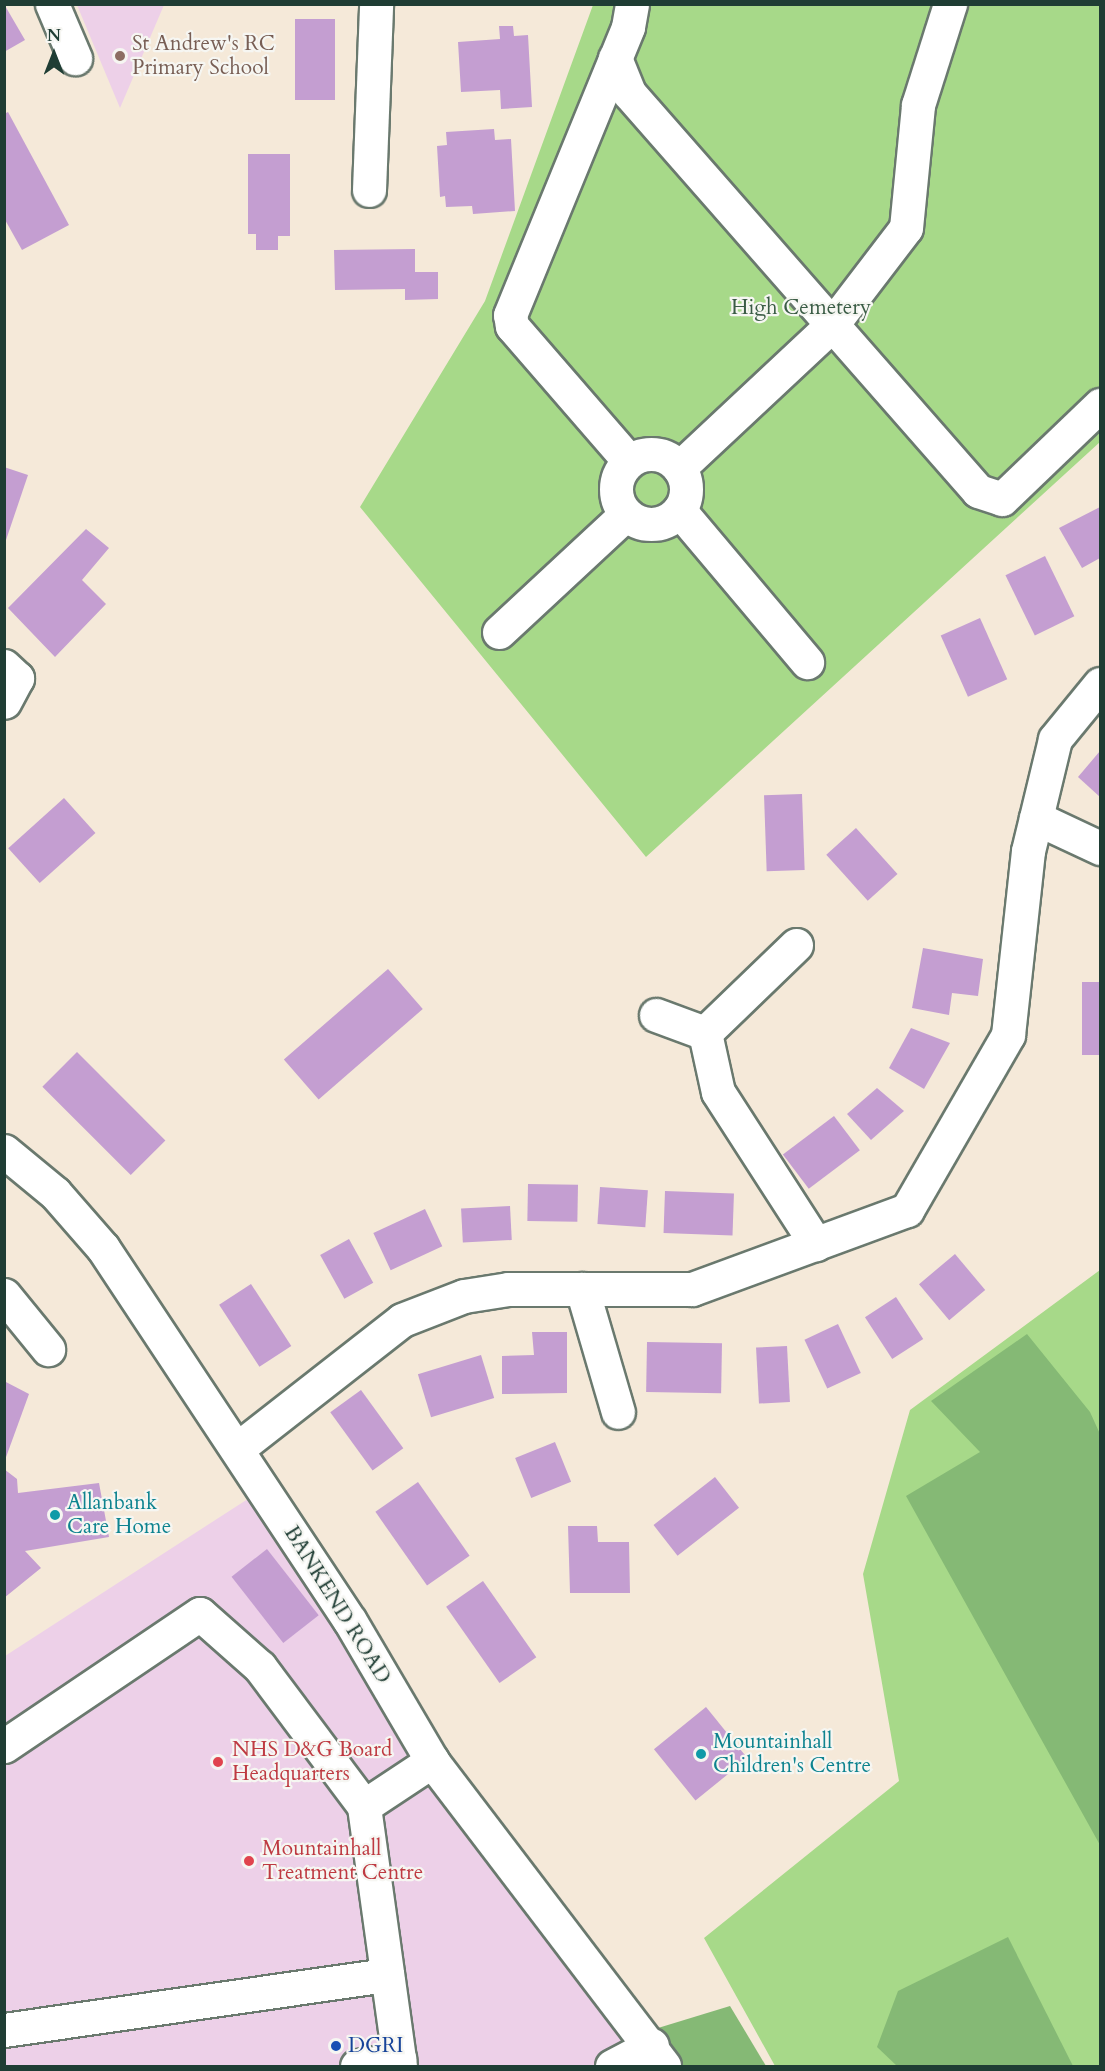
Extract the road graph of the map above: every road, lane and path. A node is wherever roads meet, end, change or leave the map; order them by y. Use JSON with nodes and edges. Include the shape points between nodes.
{"nodes":[{"id":1,"x":52,"y":4,"type":"edge"},
{"id":2,"x":376,"y":4,"type":"edge"},
{"id":3,"x":632,"y":4,"type":"edge"},
{"id":4,"x":950,"y":4,"type":"edge"},
{"id":5,"x":75,"y":58,"type":"dead end"},
{"id":6,"x":615,"y":58,"type":"junction"},
{"id":7,"x":369,"y":190,"type":"dead end"},
{"id":8,"x":831,"y":326,"type":"junction"},
{"id":9,"x":1101,"y":405,"type":"edge"},
{"id":10,"x":629,"y":461,"type":"junction"},
{"id":11,"x":679,"y":468,"type":"junction"},
{"id":12,"x":679,"y":510,"type":"junction"},
{"id":13,"x":626,"y":514,"type":"junction"},
{"id":14,"x":499,"y":632,"type":"dead end"},
{"id":15,"x":807,"y":662,"type":"dead end"},
{"id":16,"x":4,"y":666,"type":"edge"},
{"id":17,"x":1101,"y":684,"type":"edge"},
{"id":18,"x":4,"y":702,"type":"edge"},
{"id":19,"x":1036,"y":818,"type":"junction"},
{"id":20,"x":1101,"y":848,"type":"edge"},
{"id":21,"x":796,"y":945,"type":"dead end"},
{"id":22,"x":656,"y":1015,"type":"dead end"},
{"id":23,"x":705,"y":1033,"type":"junction"},
{"id":24,"x":4,"y":1151,"type":"edge"},
{"id":25,"x":816,"y":1244,"type":"junction"},
{"id":26,"x":582,"y":1289,"type":"junction"},
{"id":27,"x":4,"y":1295,"type":"edge"},
{"id":28,"x":48,"y":1349,"type":"dead end"},
{"id":29,"x":618,"y":1412,"type":"dead end"},
{"id":30,"x":237,"y":1449,"type":"junction"},
{"id":31,"x":4,"y":1746,"type":"edge"},
{"id":32,"x":432,"y":1761,"type":"junction"},
{"id":33,"x":364,"y":1806,"type":"junction"},
{"id":34,"x":387,"y":1975,"type":"junction"},
{"id":35,"x":4,"y":2030,"type":"edge"},
{"id":36,"x":658,"y":2056,"type":"edge"},
{"id":37,"x":399,"y":2063,"type":"edge"},
{"id":38,"x":357,"y":2067,"type":"edge"},
{"id":39,"x":612,"y":2067,"type":"edge"}],
"edges":[{"from":1,"to":5,"type":"street"},
{"from":2,"to":7,"type":"street"},
{"from":3,"to":6,"type":"street"},
{"from":4,"to":8,"type":"street","via":[[918,105],[906,228]]},
{"from":6,"to":8,"type":"street","via":[[630,93]]},
{"from":6,"to":10,"type":"street","via":[[510,315],[512,326]]},
{"from":8,"to":9,"type":"street","via":[[978,491],[1002,499]]},
{"from":8,"to":11,"type":"street"},
{"from":10,"to":11,"type":"street","via":[[650,454]]},
{"from":10,"to":13,"type":"street","via":[[621,470],[615,493]]},
{"from":11,"to":12,"type":"street","via":[[686,489]]},
{"from":12,"to":13,"type":"street","via":[[660,523],[648,524]]},
{"from":12,"to":15,"type":"street"},
{"from":13,"to":14,"type":"street"},
{"from":16,"to":18,"type":"street","via":[[17,678]]},
{"from":17,"to":19,"type":"street","via":[[1055,739]]},
{"from":19,"to":20,"type":"street"},
{"from":19,"to":25,"type":"street","via":[[1028,851],[1008,1035],[908,1210]]},
{"from":21,"to":23,"type":"street"},
{"from":22,"to":23,"type":"street"},
{"from":23,"to":25,"type":"street","via":[[718,1092]]},
{"from":24,"to":30,"type":"street","name":"BANKEND ROAD","via":[[55,1193],[103,1248]]},
{"from":25,"to":26,"type":"street","via":[[692,1289]]},
{"from":26,"to":29,"type":"street"},
{"from":26,"to":30,"type":"street","via":[[508,1289],[465,1296],[402,1320]]},
{"from":27,"to":28,"type":"street"},
{"from":30,"to":32,"type":"street","name":"BANKEND ROAD","via":[[350,1622]]},
{"from":31,"to":33,"type":"street","via":[[200,1614],[260,1667]]},
{"from":32,"to":33,"type":"street"},
{"from":32,"to":36,"type":"street","name":"BANKEND ROAD"},
{"from":33,"to":34,"type":"street"},
{"from":34,"to":35,"type":"street"},
{"from":34,"to":37,"type":"street"},
{"from":36,"to":39,"type":"street"},
{"from":37,"to":38,"type":"street"}]}
